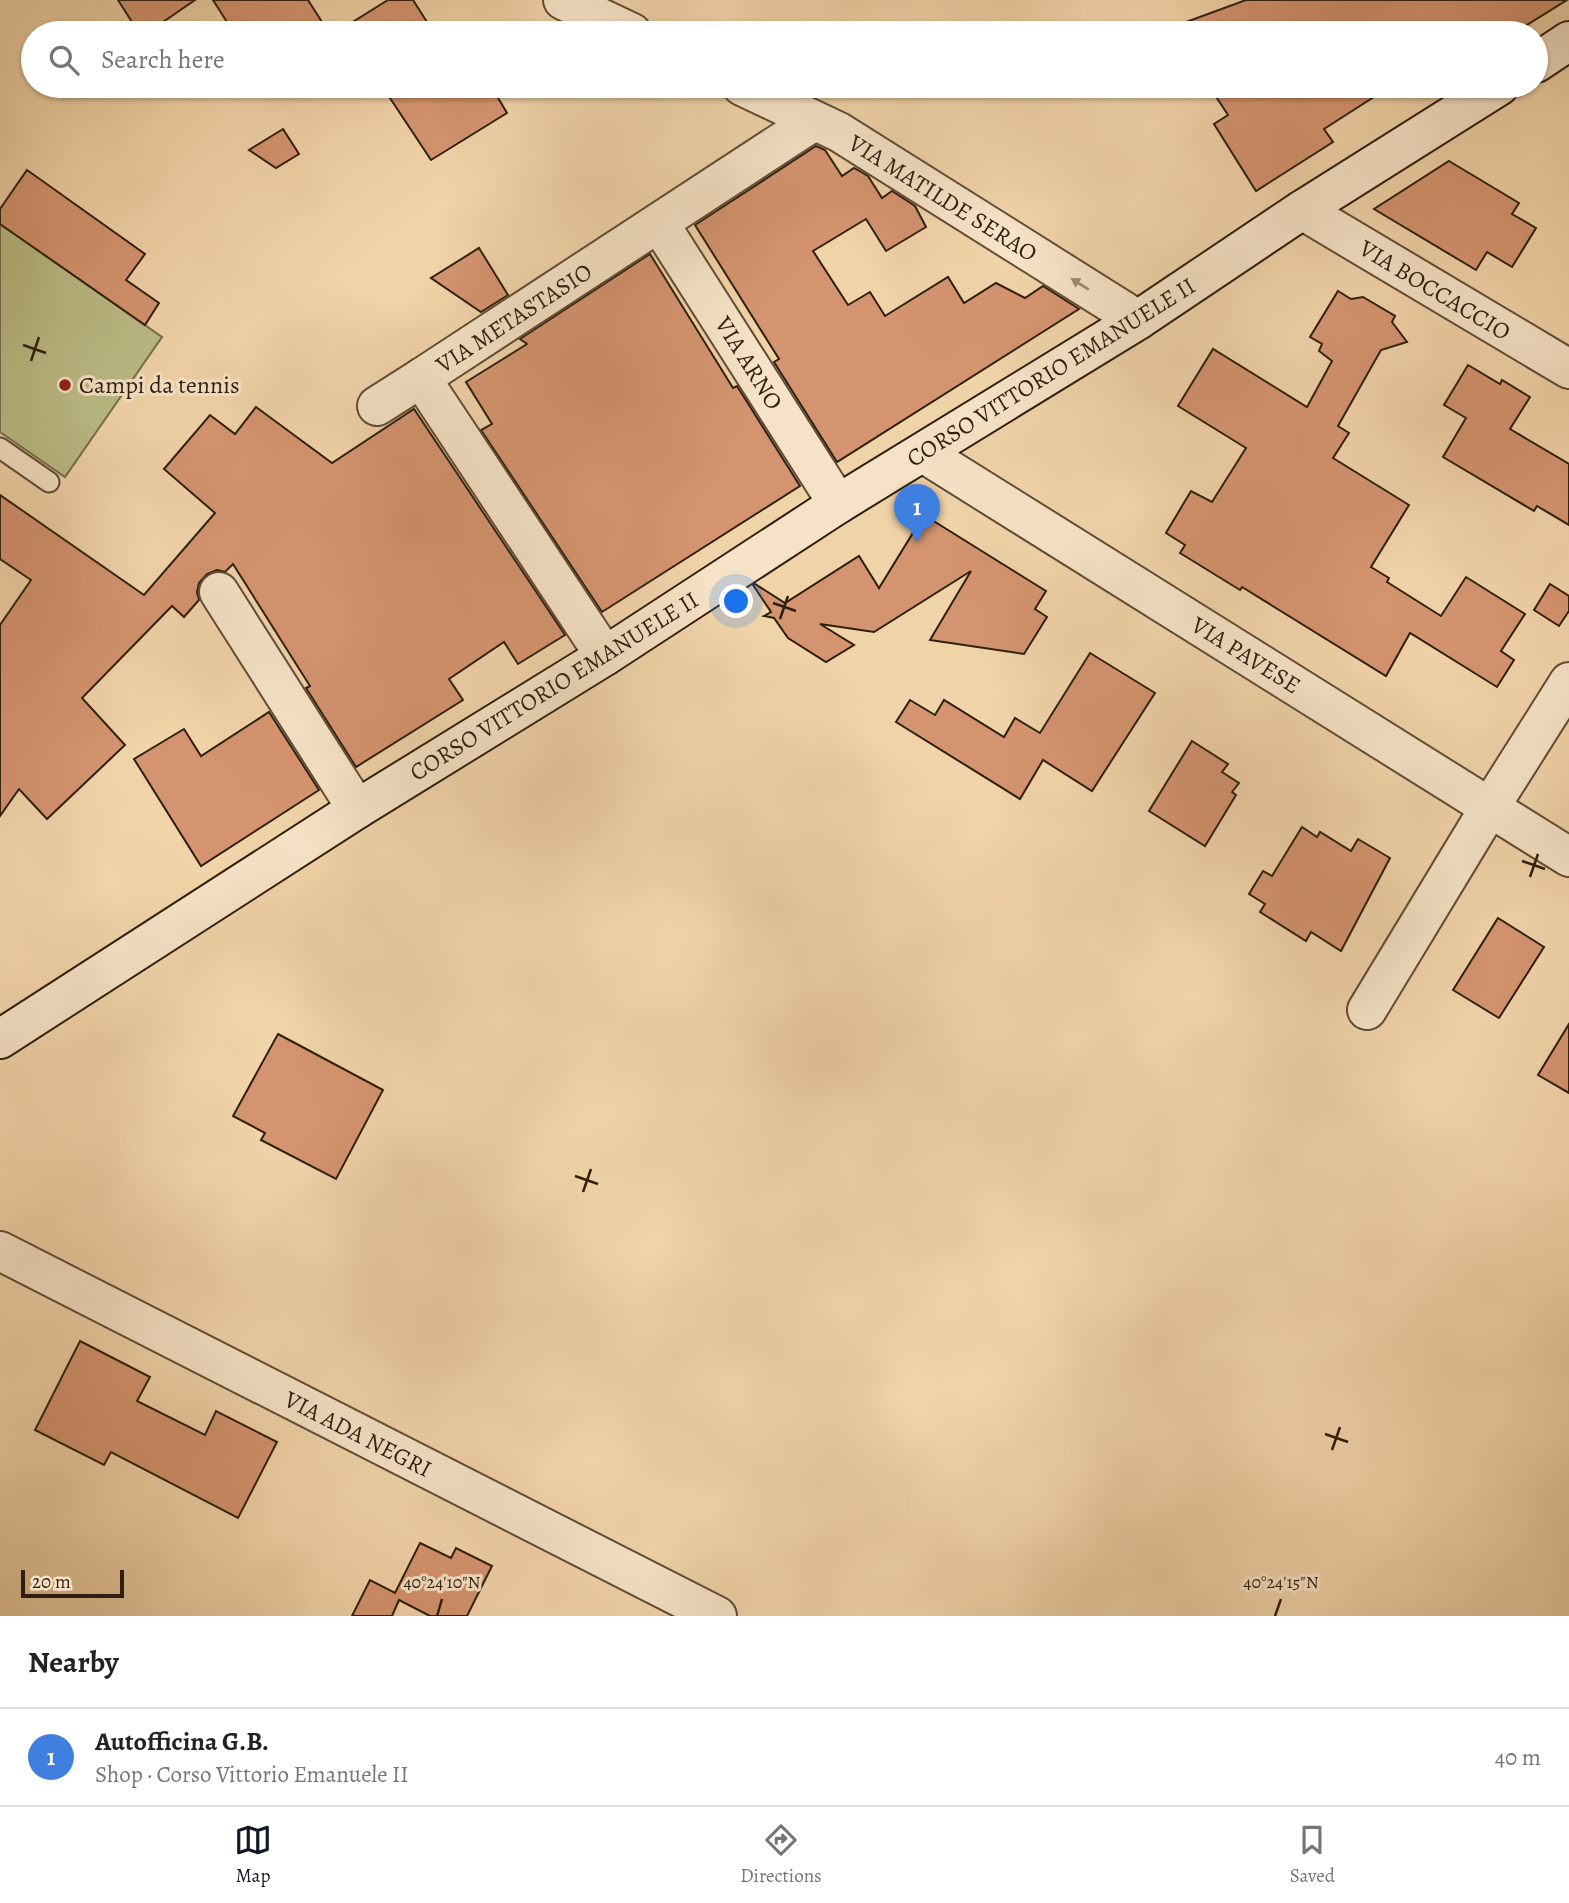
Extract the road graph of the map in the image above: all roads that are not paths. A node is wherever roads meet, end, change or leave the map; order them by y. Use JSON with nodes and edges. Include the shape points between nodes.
{"nodes":[{"id":1,"x":563,"y":0,"type":"edge"},
{"id":2,"x":607,"y":21,"type":"edge"},
{"id":3,"x":1569,"y":41,"type":"edge"},
{"id":4,"x":1548,"y":54,"type":"edge"},
{"id":5,"x":767,"y":98,"type":"edge"},
{"id":6,"x":1480,"y":98,"type":"edge"},
{"id":7,"x":814,"y":121,"type":"junction"},
{"id":8,"x":1302,"y":211,"type":"junction"},
{"id":9,"x":659,"y":223,"type":"junction"},
{"id":10,"x":1138,"y":320,"type":"junction"},
{"id":11,"x":1569,"y":369,"type":"edge"},
{"id":12,"x":421,"y":378,"type":"junction"},
{"id":13,"x":377,"y":406,"type":"dead end"},
{"id":14,"x":0,"y":448,"type":"edge"},
{"id":15,"x":923,"y":453,"type":"junction"},
{"id":16,"x":49,"y":482,"type":"dead end"},
{"id":17,"x":838,"y":504,"type":"junction"},
{"id":18,"x":219,"y":592,"type":"dead end"},
{"id":19,"x":605,"y":656,"type":"junction"},
{"id":20,"x":1569,"y":682,"type":"edge"},
{"id":21,"x":1490,"y":807,"type":"junction"},
{"id":22,"x":357,"y":809,"type":"junction"},
{"id":23,"x":1569,"y":857,"type":"edge"},
{"id":24,"x":1367,"y":1010,"type":"dead end"},
{"id":25,"x":0,"y":1040,"type":"edge"},
{"id":26,"x":0,"y":1251,"type":"edge"},
{"id":27,"x":717,"y":1616,"type":"edge"}],
"edges":[{"from":1,"to":2,"type":"street"},
{"from":3,"to":4,"type":"street"},
{"from":5,"to":7,"type":"street","name":"VIA MATILDE SERAO"},
{"from":6,"to":8,"type":"street","name":"CORSO VITTORIO EMANUELE II"},
{"from":7,"to":9,"type":"street","name":"VIA METASTASIO"},
{"from":10,"to":7,"type":"street","name":"VIA MATILDE SERAO","one_way":true,"via":[[839,132]]},
{"from":8,"to":10,"type":"street","name":"CORSO VITTORIO EMANUELE II"},
{"from":8,"to":11,"type":"street","name":"VIA BOCCACCIO"},
{"from":9,"to":12,"type":"street","name":"VIA METASTASIO"},
{"from":9,"to":17,"type":"street","name":"VIA ARNO"},
{"from":10,"to":15,"type":"street","name":"CORSO VITTORIO EMANUELE II"},
{"from":12,"to":13,"type":"street"},
{"from":12,"to":19,"type":"street","name":"VIA METASTASIO"},
{"from":14,"to":16,"type":"lane"},
{"from":15,"to":17,"type":"street","name":"CORSO VITTORIO EMANUELE II"},
{"from":15,"to":21,"type":"street","name":"VIA PAVESE"},
{"from":17,"to":19,"type":"street","name":"CORSO VITTORIO EMANUELE II"},
{"from":18,"to":22,"type":"street"},
{"from":19,"to":22,"type":"street","name":"CORSO VITTORIO EMANUELE II"},
{"from":20,"to":21,"type":"street"},
{"from":21,"to":23,"type":"street","name":"VIA PAVESE"},
{"from":21,"to":24,"type":"street"},
{"from":22,"to":25,"type":"street","name":"CORSO VITTORIO EMANUELE II"},
{"from":26,"to":27,"type":"street","name":"VIA ADA NEGRI"}]}
